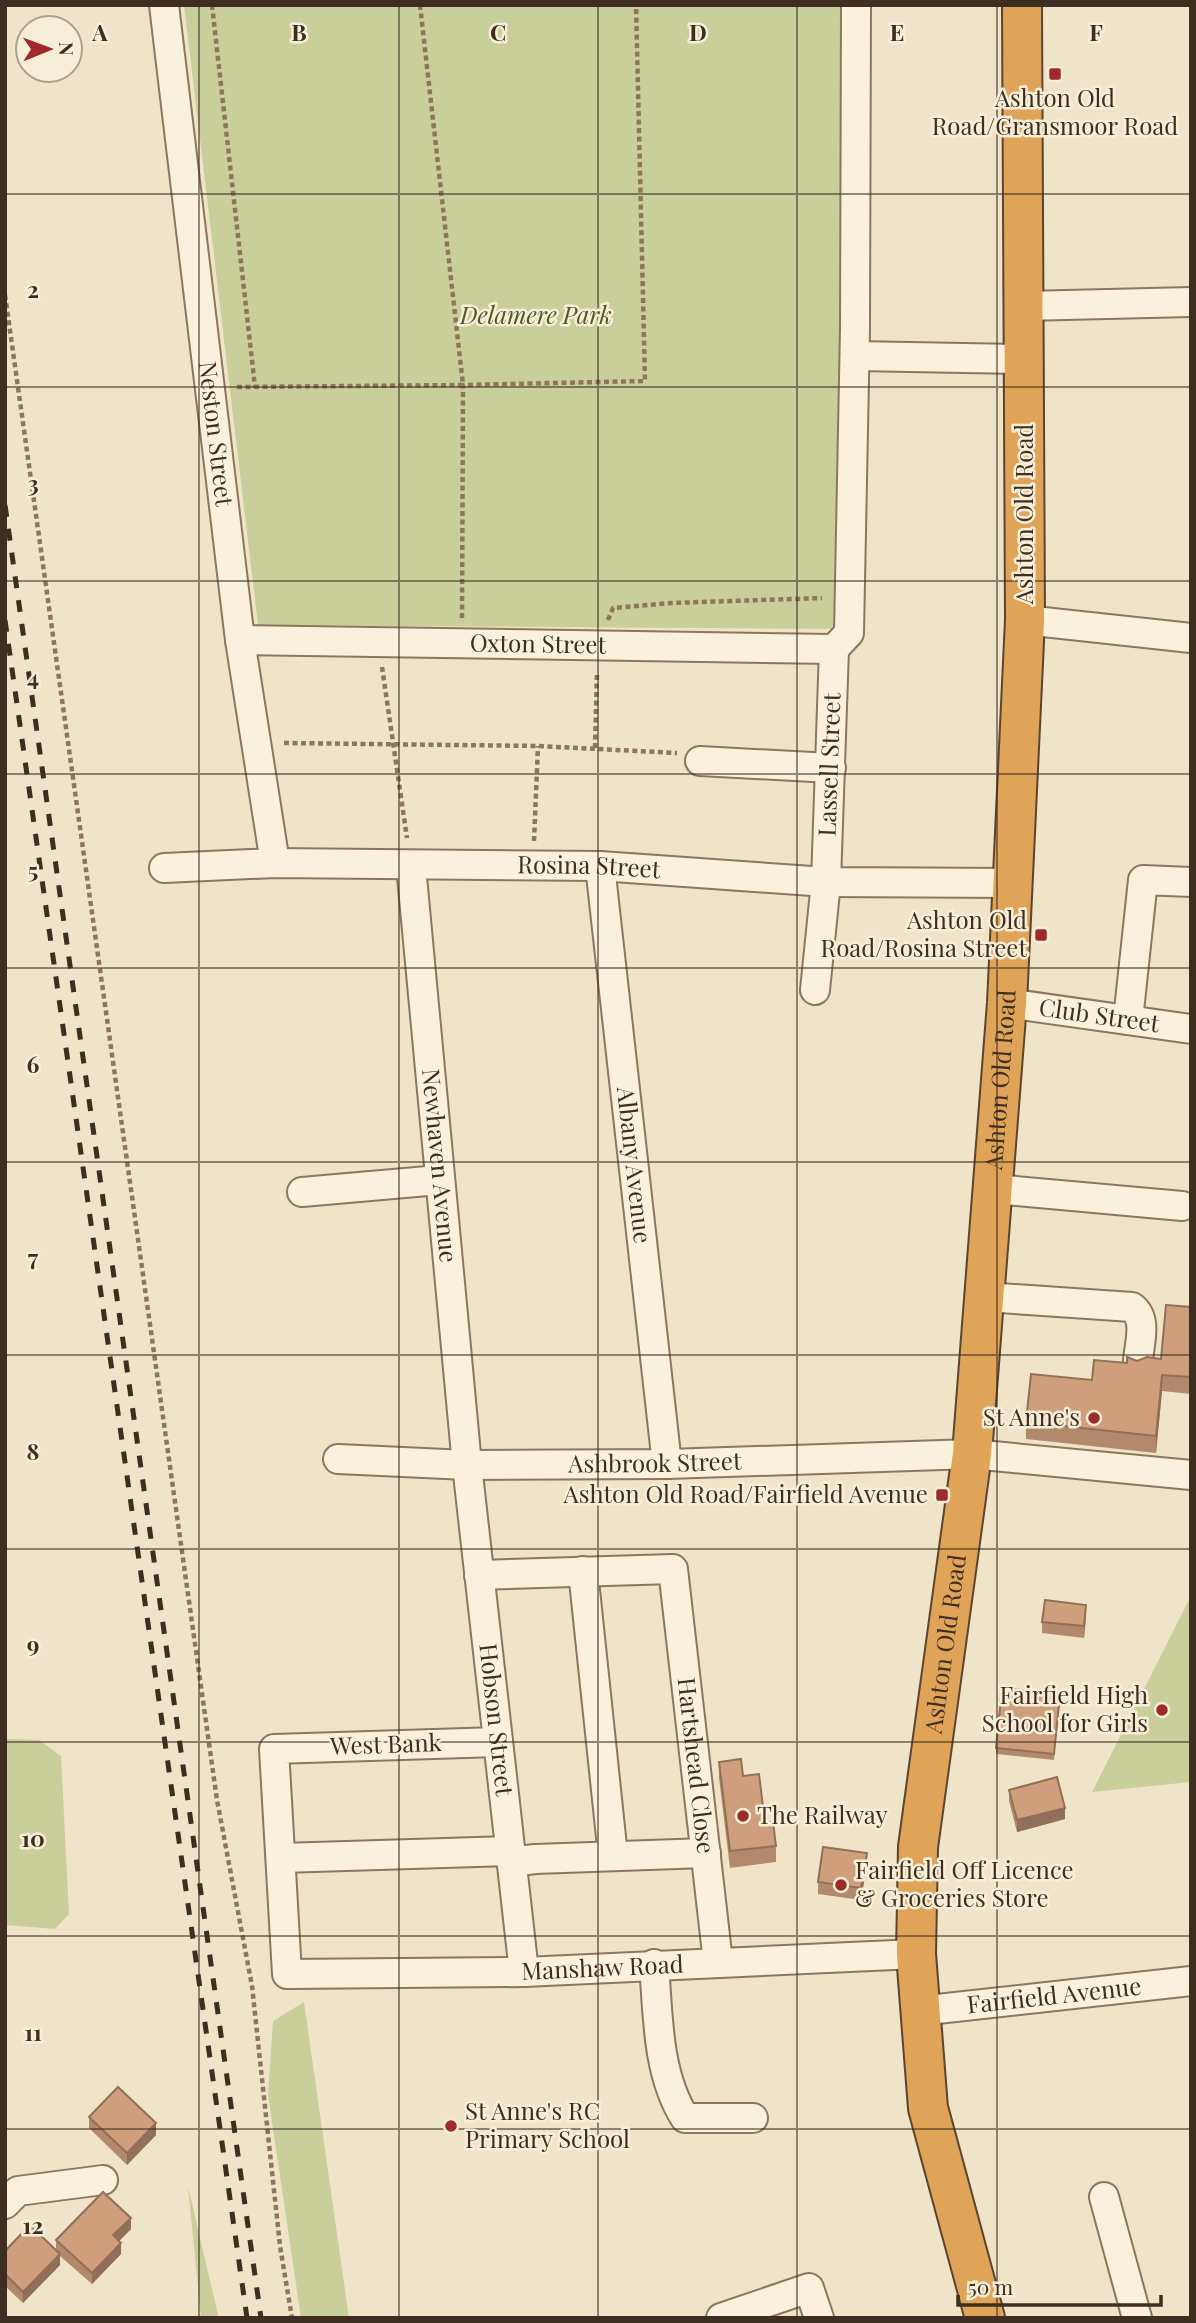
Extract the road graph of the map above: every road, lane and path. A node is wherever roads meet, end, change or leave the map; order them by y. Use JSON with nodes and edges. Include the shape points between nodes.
{"nodes":[{"id":1,"x":164,"y":5,"type":"edge"},
{"id":2,"x":212,"y":5,"type":"edge"},
{"id":3,"x":420,"y":5,"type":"edge"},
{"id":4,"x":636,"y":5,"type":"edge"},
{"id":5,"x":856,"y":5,"type":"edge"},
{"id":6,"x":1022,"y":5,"type":"edge"},
{"id":7,"x":5,"y":295,"type":"edge"},
{"id":8,"x":1191,"y":302,"type":"edge"},
{"id":9,"x":1024,"y":306,"type":"junction"},
{"id":10,"x":855,"y":356,"type":"junction"},
{"id":11,"x":1024,"y":359,"type":"junction"},
{"id":12,"x":463,"y":385,"type":"junction"},
{"id":13,"x":208,"y":387,"type":"junction"},
{"id":14,"x":254,"y":387,"type":"junction"},
{"id":15,"x":834,"y":597,"type":"dead end"},
{"id":16,"x":656,"y":604,"type":"dead end"},
{"id":17,"x":1025,"y":620,"type":"junction"},
{"id":18,"x":1191,"y":638,"type":"edge"},
{"id":19,"x":240,"y":640,"type":"junction"},
{"id":20,"x":378,"y":642,"type":"junction"},
{"id":21,"x":462,"y":643,"type":"junction"},
{"id":22,"x":598,"y":646,"type":"junction"},
{"id":23,"x":834,"y":649,"type":"junction"},
{"id":24,"x":255,"y":742,"type":"junction"},
{"id":25,"x":393,"y":745,"type":"junction"},
{"id":26,"x":538,"y":746,"type":"junction"},
{"id":27,"x":595,"y":748,"type":"junction"},
{"id":28,"x":700,"y":761,"type":"joint"},
{"id":29,"x":831,"y":768,"type":"junction"},
{"id":30,"x":275,"y":863,"type":"junction"},
{"id":31,"x":411,"y":866,"type":"junction"},
{"id":32,"x":533,"y":866,"type":"junction"},
{"id":33,"x":600,"y":866,"type":"junction"},
{"id":34,"x":164,"y":868,"type":"dead end"},
{"id":35,"x":826,"y":881,"type":"junction"},
{"id":36,"x":1191,"y":882,"type":"edge"},
{"id":37,"x":1014,"y":883,"type":"junction"},
{"id":38,"x":815,"y":990,"type":"dead end"},
{"id":39,"x":1007,"y":1003,"type":"junction"},
{"id":40,"x":1128,"y":1020,"type":"junction"},
{"id":41,"x":1191,"y":1029,"type":"edge"},
{"id":42,"x":439,"y":1180,"type":"junction"},
{"id":43,"x":994,"y":1189,"type":"junction"},
{"id":44,"x":302,"y":1192,"type":"dead end"},
{"id":45,"x":1182,"y":1206,"type":"dead end"},
{"id":46,"x":985,"y":1297,"type":"junction"},
{"id":47,"x":1138,"y":1361,"type":"edge"},
{"id":48,"x":972,"y":1454,"type":"junction"},
{"id":49,"x":338,"y":1459,"type":"dead end"},
{"id":50,"x":667,"y":1464,"type":"junction"},
{"id":51,"x":467,"y":1465,"type":"junction"},
{"id":52,"x":1172,"y":1480,"type":"edge"},
{"id":53,"x":583,"y":1571,"type":"junction"},
{"id":54,"x":479,"y":1575,"type":"junction"},
{"id":55,"x":498,"y":1742,"type":"junction"},
{"id":56,"x":706,"y":1853,"type":"junction"},
{"id":57,"x":613,"y":1856,"type":"junction"},
{"id":58,"x":281,"y":1858,"type":"junction"},
{"id":59,"x":513,"y":1874,"type":"junction"},
{"id":60,"x":916,"y":1954,"type":"junction"},
{"id":61,"x":718,"y":1962,"type":"junction"},
{"id":62,"x":654,"y":1964,"type":"junction"},
{"id":63,"x":524,"y":1972,"type":"junction"},
{"id":64,"x":1191,"y":1981,"type":"edge"},
{"id":65,"x":919,"y":2011,"type":"junction"},
{"id":66,"x":753,"y":2118,"type":"dead end"},
{"id":67,"x":103,"y":2180,"type":"dead end"},
{"id":68,"x":1104,"y":2197,"type":"dead end"},
{"id":69,"x":5,"y":2204,"type":"edge"},
{"id":70,"x":292,"y":2318,"type":"edge"},
{"id":71,"x":721,"y":2318,"type":"edge"},
{"id":72,"x":819,"y":2318,"type":"edge"},
{"id":73,"x":985,"y":2318,"type":"edge"},
{"id":74,"x":1137,"y":2318,"type":"edge"}],
"edges":[{"from":1,"to":13,"type":"street","name":"Neston Street"},
{"from":2,"to":14,"type":"path"},
{"from":3,"to":12,"type":"path"},
{"from":4,"to":12,"type":"path","via":[[645,381]]},
{"from":5,"to":10,"type":"street"},
{"from":6,"to":9,"type":"highway","name":"Ashton Old Road"},
{"from":7,"to":70,"type":"path","via":[[217,1800],[252,1986]]},
{"from":8,"to":9,"type":"street"},
{"from":9,"to":11,"type":"highway","name":"Ashton Old Road"},
{"from":10,"to":11,"type":"street"},
{"from":10,"to":23,"type":"street","via":[[849,633]]},
{"from":11,"to":17,"type":"highway","name":"Ashton Old Road"},
{"from":12,"to":14,"type":"path"},
{"from":12,"to":21,"type":"path"},
{"from":13,"to":14,"type":"path"},
{"from":13,"to":19,"type":"street","name":"Neston Street"},
{"from":15,"to":16,"type":"path"},
{"from":17,"to":18,"type":"street"},
{"from":17,"to":37,"type":"highway","name":"Ashton Old Road"},
{"from":19,"to":20,"type":"street","name":"Oxton Street"},
{"from":19,"to":24,"type":"street","name":"Neston Street"},
{"from":20,"to":21,"type":"street","name":"Oxton Street"},
{"from":20,"to":25,"type":"path"},
{"from":21,"to":22,"type":"street","name":"Oxton Street"},
{"from":22,"to":23,"type":"street","name":"Oxton Street"},
{"from":22,"to":27,"type":"path"},
{"from":23,"to":29,"type":"street","name":"Lassell Street"},
{"from":24,"to":25,"type":"path"},
{"from":24,"to":30,"type":"street","name":"Neston Street"},
{"from":25,"to":26,"type":"path"},
{"from":25,"to":31,"type":"path"},
{"from":26,"to":27,"type":"path"},
{"from":26,"to":32,"type":"path"},
{"from":27,"to":28,"type":"path","via":[[684,753]]},
{"from":28,"to":29,"type":"street"},
{"from":29,"to":35,"type":"street","name":"Lassell Street"},
{"from":30,"to":31,"type":"street","name":"Rosina Street"},
{"from":30,"to":34,"type":"street","name":"Rosina Street"},
{"from":31,"to":32,"type":"street","name":"Rosina Street"},
{"from":31,"to":42,"type":"street","name":"Newhaven Avenue"},
{"from":32,"to":33,"type":"street","name":"Rosina Street"},
{"from":33,"to":35,"type":"street","name":"Rosina Street"},
{"from":33,"to":50,"type":"street","name":"Albany Avenue"},
{"from":35,"to":37,"type":"street","name":"Rosina Street"},
{"from":35,"to":38,"type":"street","name":"Lassell Street"},
{"from":36,"to":40,"type":"street","via":[[1143,880]]},
{"from":37,"to":39,"type":"highway","name":"Ashton Old Road"},
{"from":39,"to":40,"type":"street","name":"Club Street"},
{"from":39,"to":43,"type":"highway","name":"Ashton Old Road"},
{"from":40,"to":41,"type":"street","name":"Club Street"},
{"from":42,"to":44,"type":"street"},
{"from":42,"to":51,"type":"street","name":"Newhaven Avenue"},
{"from":43,"to":45,"type":"street"},
{"from":43,"to":46,"type":"highway","name":"Ashton Old Road"},
{"from":46,"to":47,"type":"street","via":[[1132,1307],[1142,1323]]},
{"from":46,"to":48,"type":"highway","name":"Ashton Old Road"},
{"from":48,"to":50,"type":"street","name":"Ashbrook Street"},
{"from":48,"to":52,"type":"street","name":"Ashbrook Street","via":[[1095,1476]]},
{"from":48,"to":60,"type":"highway","name":"Ashton Old Road","via":[[918,1847]]},
{"from":49,"to":51,"type":"street","name":"Ashbrook Street"},
{"from":50,"to":51,"type":"street","name":"Ashbrook Street"},
{"from":51,"to":54,"type":"street","name":"Hobson Street"},
{"from":53,"to":54,"type":"street"},
{"from":53,"to":56,"type":"street","name":"Hartshead Close","via":[[673,1569]]},
{"from":53,"to":57,"type":"street"},
{"from":54,"to":55,"type":"street","name":"Hobson Street"},
{"from":55,"to":58,"type":"street","name":"West Bank","via":[[274,1749]]},
{"from":55,"to":59,"type":"street","name":"Hobson Street"},
{"from":56,"to":57,"type":"street"},
{"from":56,"to":61,"type":"street","name":"Hartshead Close"},
{"from":57,"to":59,"type":"street","via":[[535,1859]]},
{"from":58,"to":59,"type":"street"},
{"from":58,"to":63,"type":"street","name":"Manshaw Road","via":[[287,1974]]},
{"from":59,"to":63,"type":"street","name":"Hobson Street"},
{"from":60,"to":61,"type":"street","name":"Manshaw Road"},
{"from":60,"to":65,"type":"highway","name":"Ashton Old Road"},
{"from":61,"to":62,"type":"street","name":"Manshaw Road"},
{"from":62,"to":63,"type":"street","name":"Manshaw Road"},
{"from":62,"to":66,"type":"street","via":[[667,2076],[685,2118]]},
{"from":64,"to":65,"type":"street","name":"Fairfield Avenue"},
{"from":65,"to":73,"type":"highway","name":"Ashton Old Road","via":[[928,2108]]},
{"from":67,"to":69,"type":"street","via":[[18,2191]]},
{"from":68,"to":74,"type":"street"},
{"from":71,"to":72,"type":"street","via":[[808,2288]]}]}
